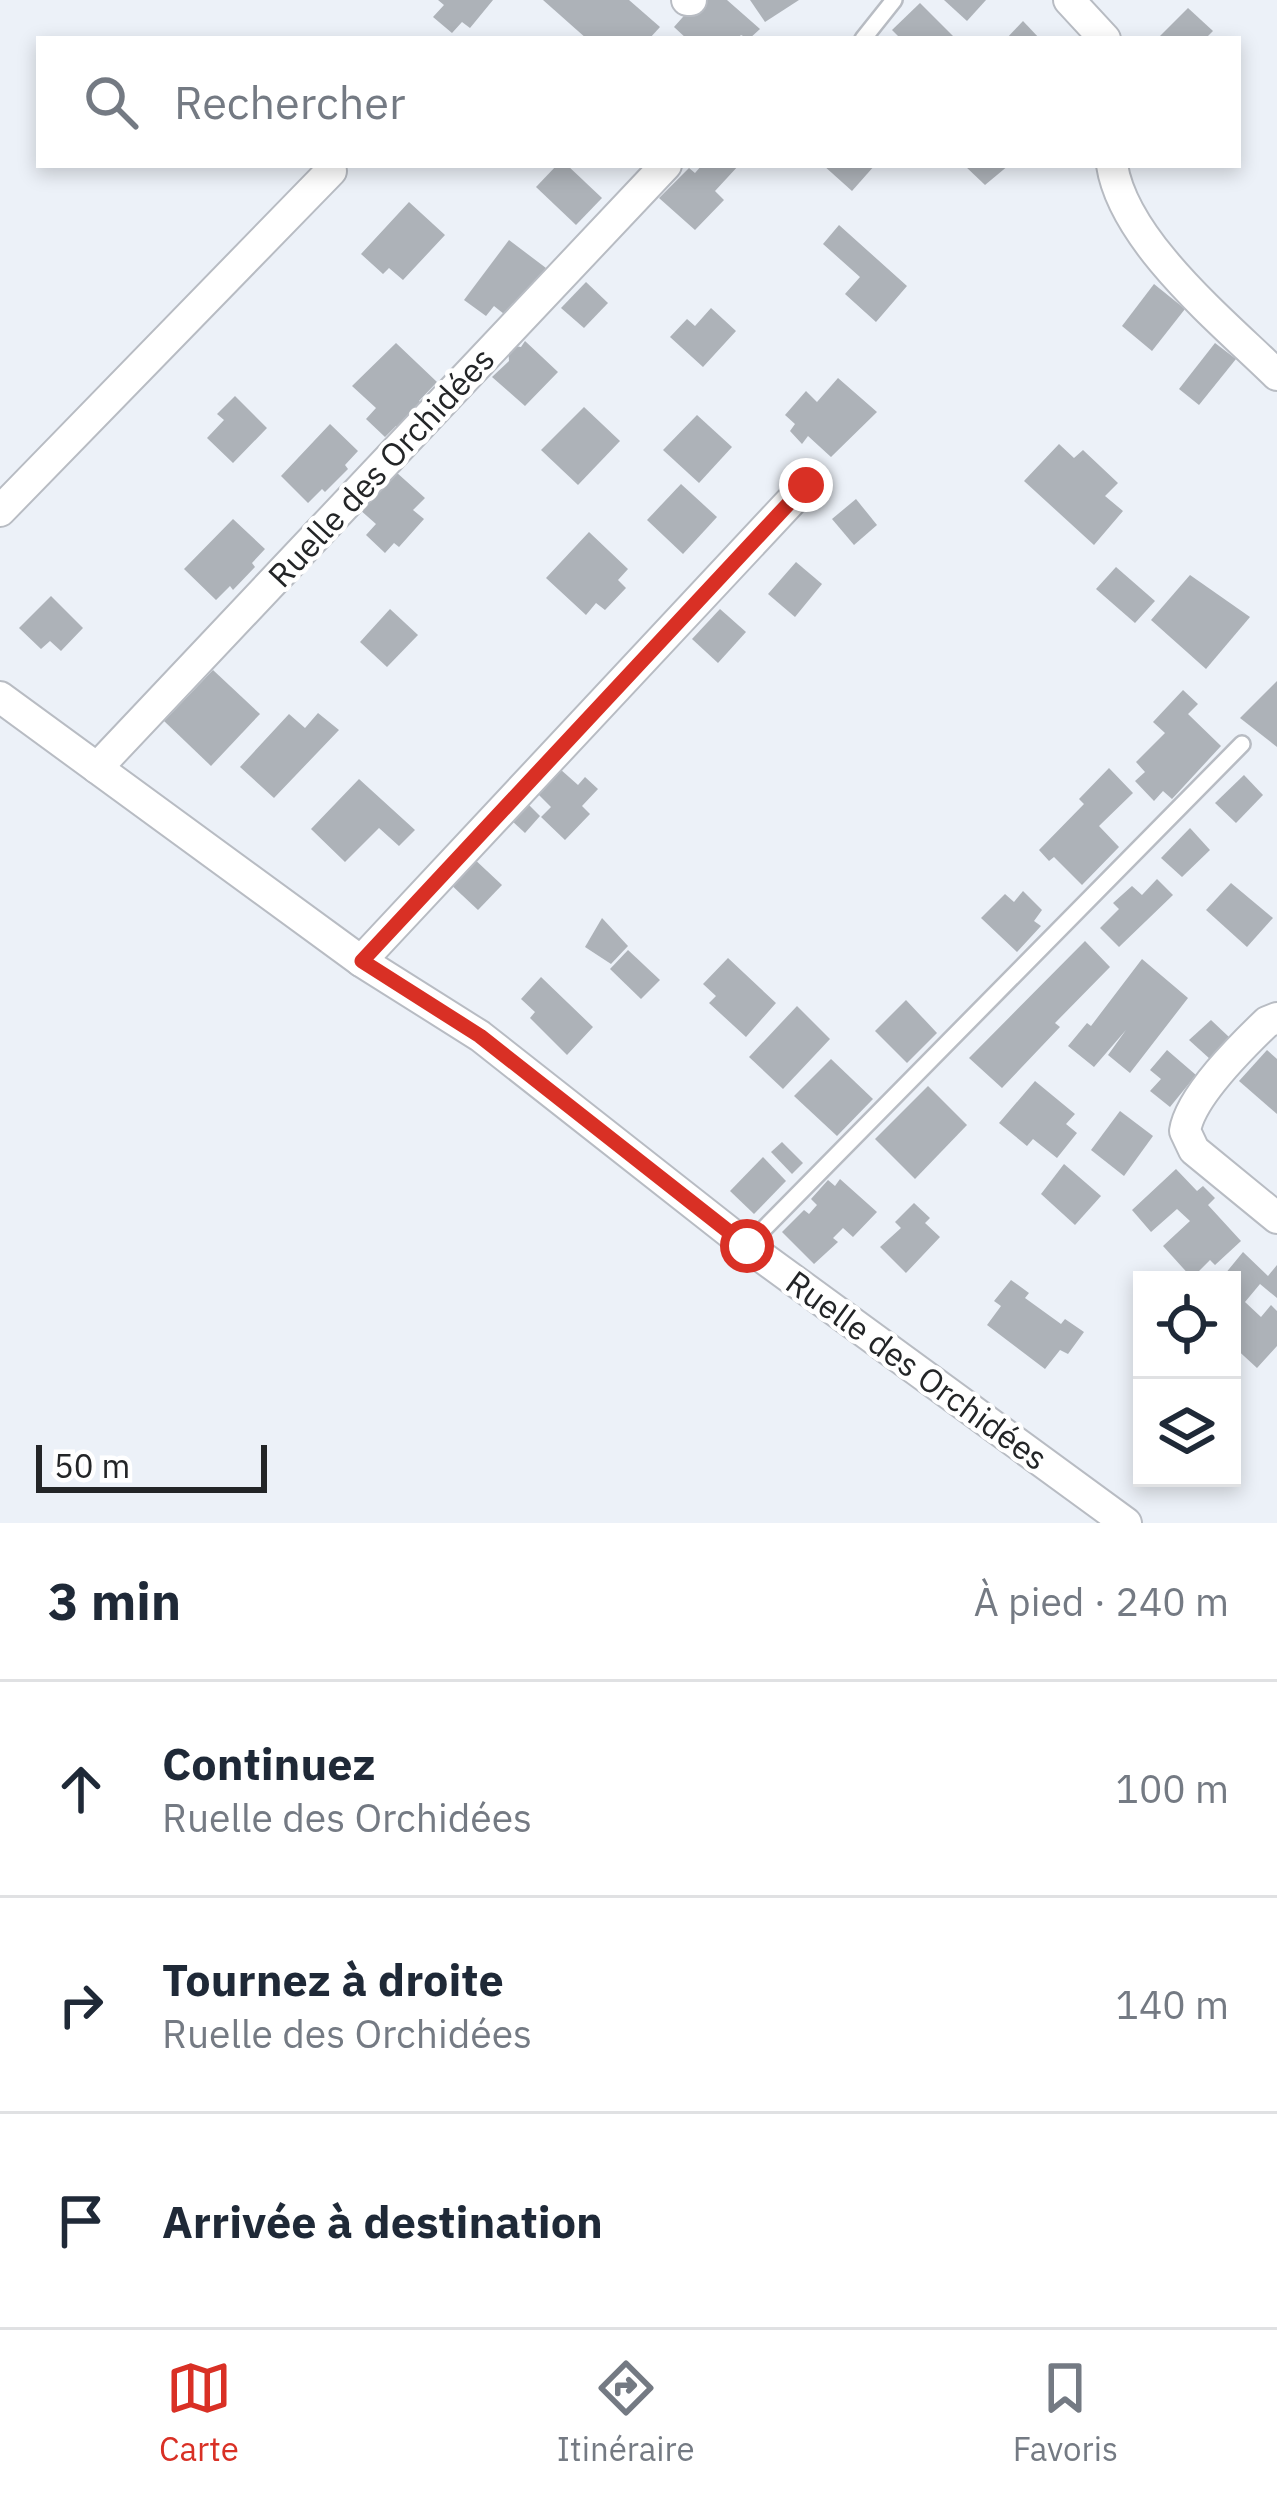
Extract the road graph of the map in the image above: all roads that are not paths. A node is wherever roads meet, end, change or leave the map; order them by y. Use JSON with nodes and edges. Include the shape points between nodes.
{"nodes":[{"id":1,"x":894,"y":0,"type":"edge"},
{"id":2,"x":1070,"y":0,"type":"edge"},
{"id":3,"x":864,"y":36,"type":"edge"},
{"id":4,"x":1102,"y":36,"type":"edge"},
{"id":5,"x":663,"y":168,"type":"edge"},
{"id":6,"x":1113,"y":168,"type":"edge"},
{"id":7,"x":331,"y":171,"type":"dead end"},
{"id":8,"x":1277,"y":375,"type":"edge"},
{"id":9,"x":806,"y":485,"type":"dead end"},
{"id":10,"x":0,"y":511,"type":"edge"},
{"id":11,"x":0,"y":697,"type":"edge"},
{"id":12,"x":1242,"y":744,"type":"dead end"},
{"id":13,"x":97,"y":769,"type":"junction"},
{"id":14,"x":362,"y":961,"type":"junction"},
{"id":15,"x":1277,"y":1018,"type":"edge"},
{"id":16,"x":1277,"y":1218,"type":"edge"},
{"id":17,"x":747,"y":1246,"type":"junction"},
{"id":18,"x":1126,"y":1523,"type":"edge"}],
"edges":[{"from":1,"to":3,"type":"lane"},
{"from":2,"to":4,"type":"street"},
{"from":5,"to":13,"type":"street","name":"Ruelle des Orchidées"},
{"from":6,"to":8,"type":"street","via":[[1132,218],[1168,266]]},
{"from":7,"to":10,"type":"street"},
{"from":9,"to":14,"type":"street"},
{"from":11,"to":13,"type":"street","name":"Ruelle des Orchidées"},
{"from":12,"to":17,"type":"lane"},
{"from":13,"to":14,"type":"street","name":"Ruelle des Orchidées"},
{"from":14,"to":17,"type":"street","name":"Ruelle des Orchidées","via":[[480,1036]]},
{"from":15,"to":16,"type":"street","via":[[1220,1074],[1185,1131],[1194,1150]]},
{"from":17,"to":18,"type":"street","name":"Ruelle des Orchidées"}]}
